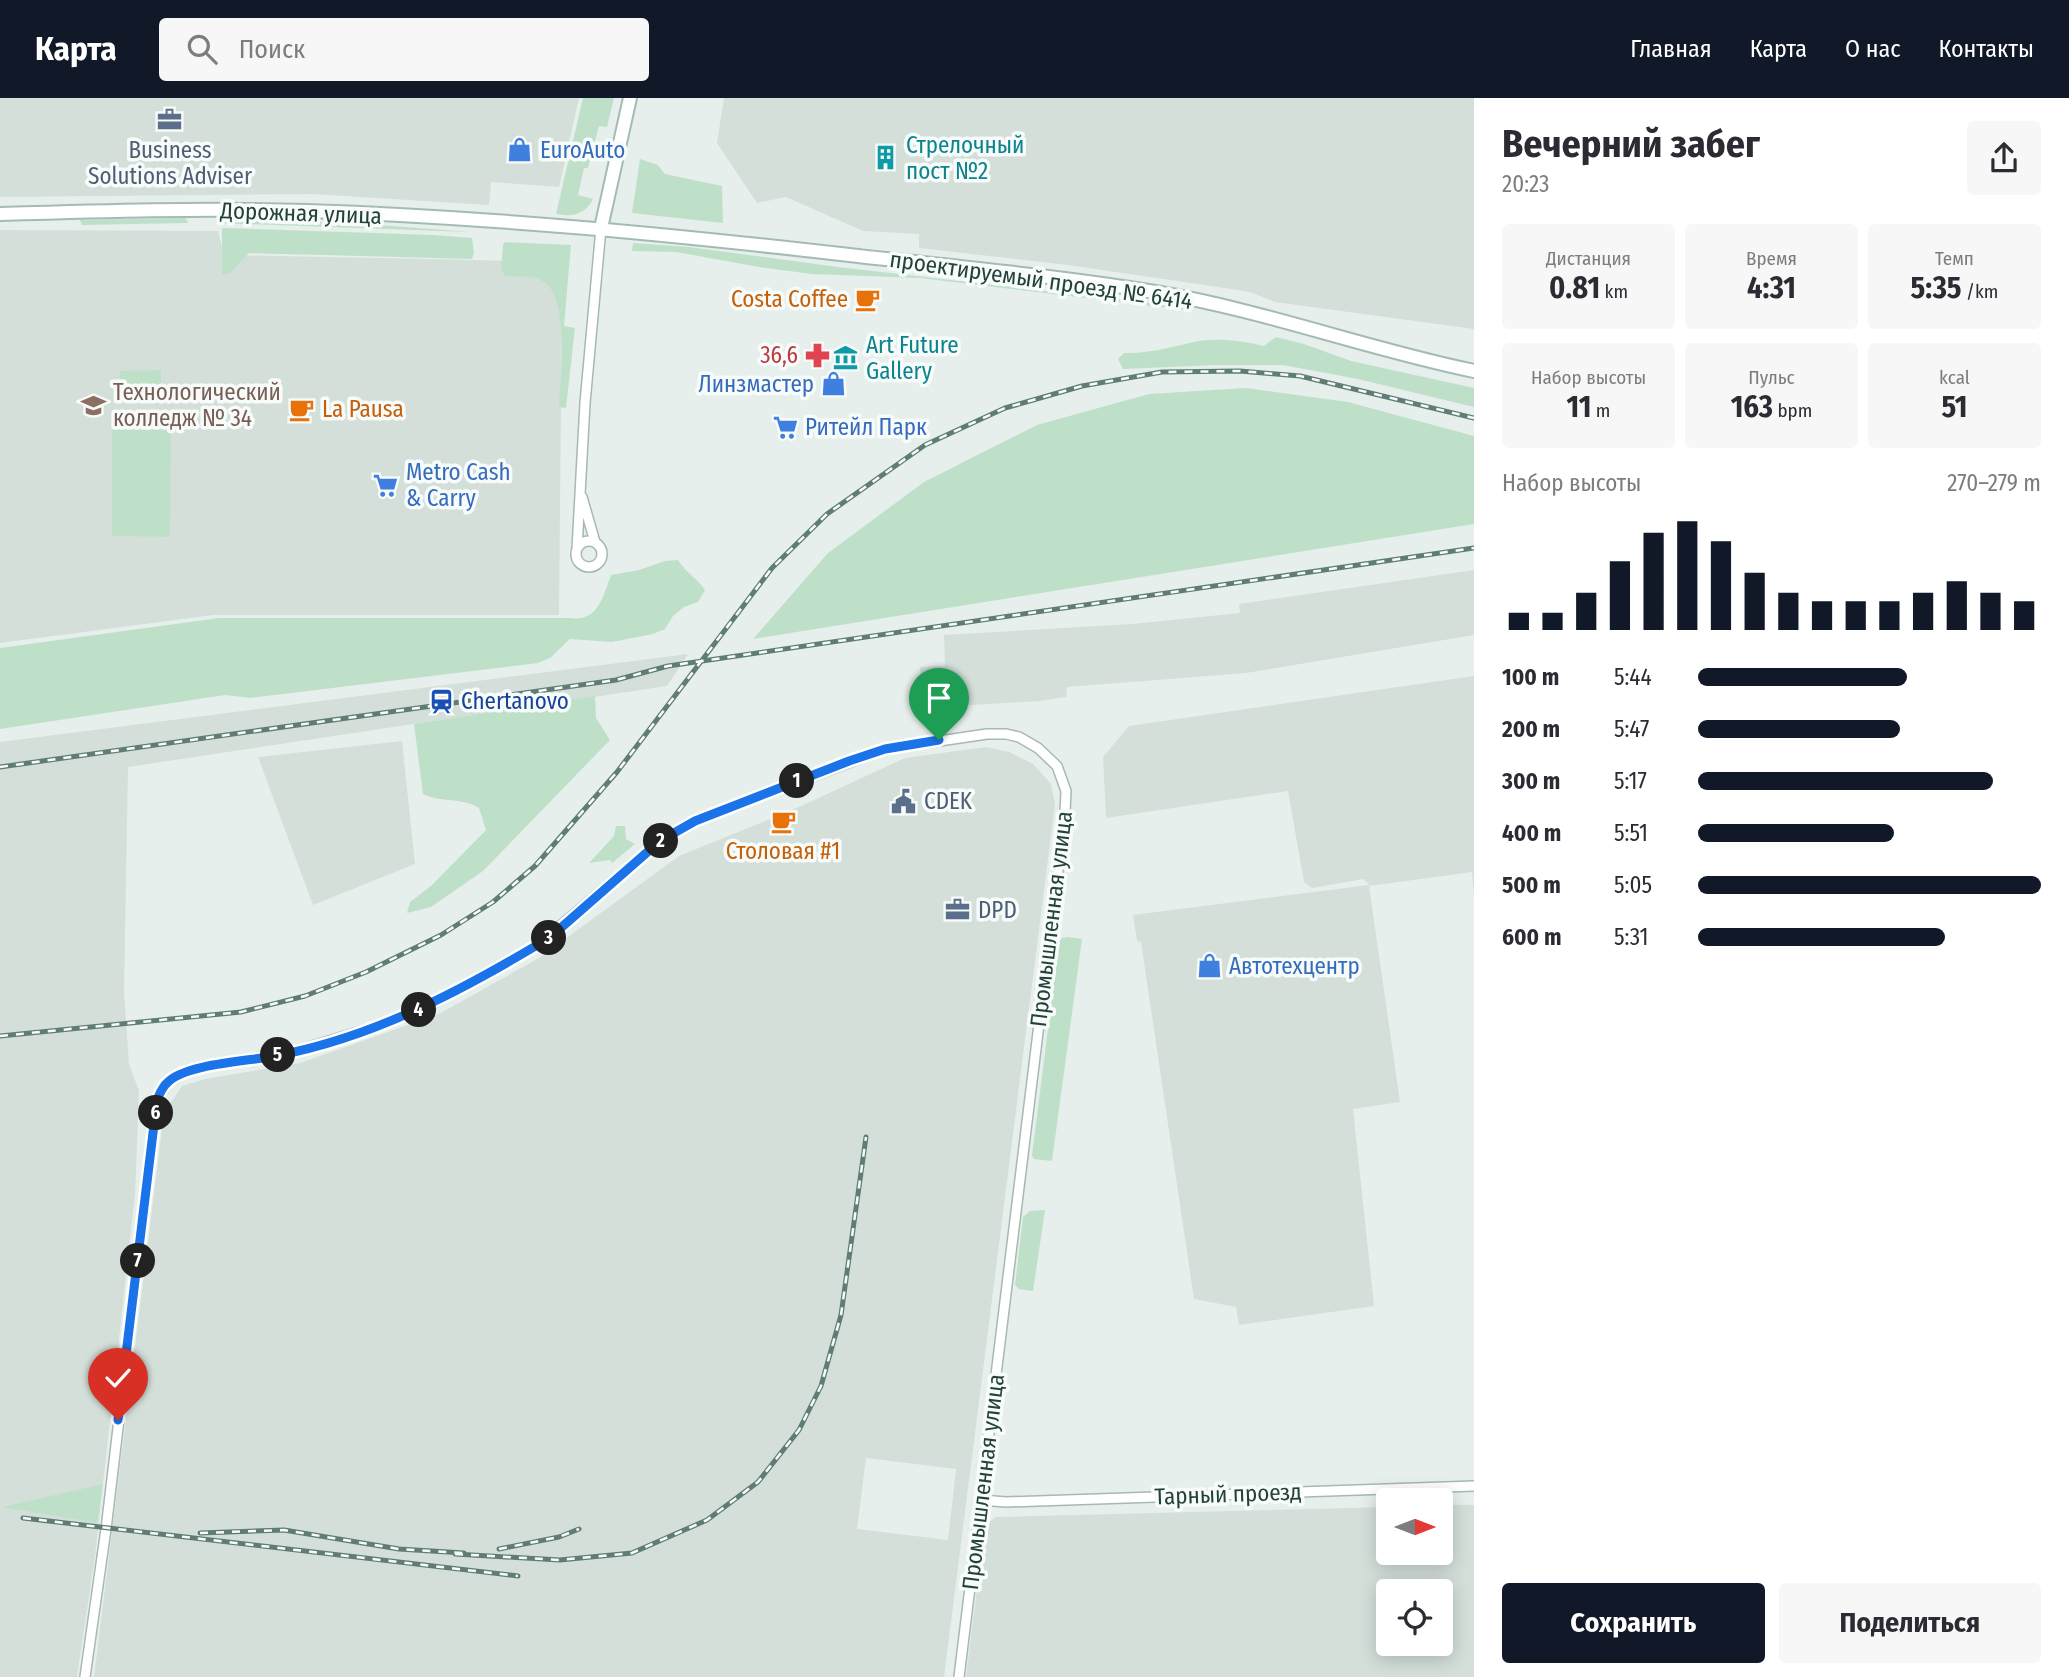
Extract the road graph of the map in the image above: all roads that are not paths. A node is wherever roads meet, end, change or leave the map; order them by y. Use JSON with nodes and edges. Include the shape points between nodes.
{"nodes":[{"id":1,"x":630,"y":98,"type":"edge"},
{"id":2,"x":0,"y":214,"type":"edge"},
{"id":3,"x":601,"y":228,"type":"junction"},
{"id":4,"x":1474,"y":371,"type":"edge"},
{"id":5,"x":579,"y":487,"type":"junction"},
{"id":6,"x":595,"y":542,"type":"junction"},
{"id":7,"x":577,"y":549,"type":"junction"},
{"id":8,"x":1474,"y":1486,"type":"edge"},
{"id":9,"x":981,"y":1500,"type":"junction"},
{"id":10,"x":85,"y":1677,"type":"edge"},
{"id":11,"x":959,"y":1677,"type":"edge"}],
"edges":[{"from":1,"to":3,"type":"main road"},
{"from":2,"to":3,"type":"main road","name":"Дорожная улица","via":[[306,211]]},
{"from":3,"to":4,"type":"main road","name":"проектируемый проезд № 6414","via":[[1155,292]]},
{"from":3,"to":5,"type":"street"},
{"from":5,"to":6,"type":"street"},
{"from":5,"to":7,"type":"street"},
{"from":6,"to":7,"type":"street","via":[[587,541]]},
{"from":6,"to":7,"type":"street","via":[[602,553],[593,566],[578,561]]},
{"from":8,"to":9,"type":"street","name":"Тарный проезд"},
{"from":9,"to":10,"type":"street","name":"Промышленная улица","via":[[1066,791],[1057,766],[1038,748],[1006,734],[885,749],[695,821],[652,848],[555,933],[430,1005],[296,1051],[188,1070],[168,1082],[156,1113]]},
{"from":9,"to":11,"type":"street","name":"Промышленная улица"}]}
